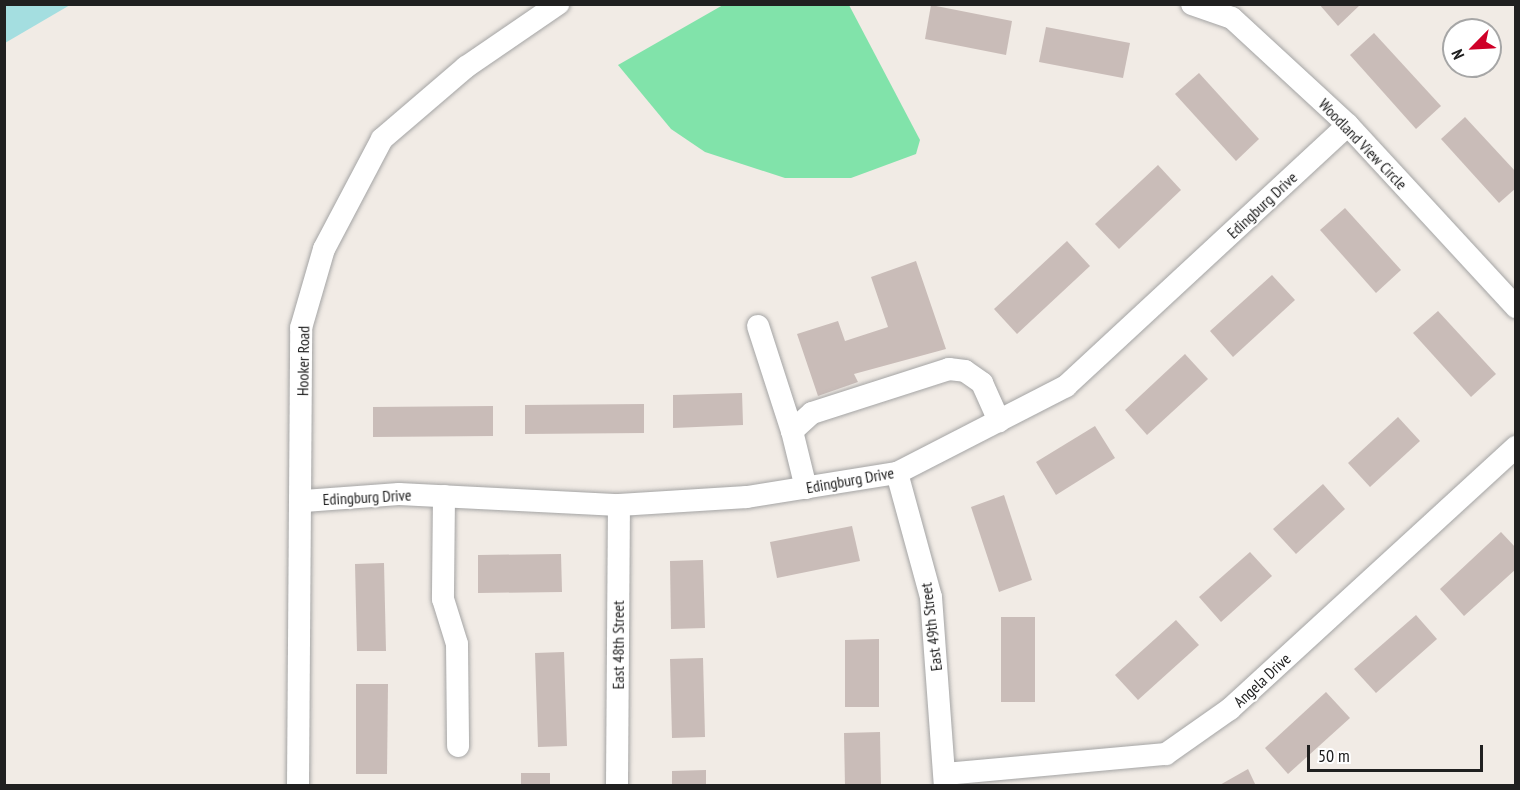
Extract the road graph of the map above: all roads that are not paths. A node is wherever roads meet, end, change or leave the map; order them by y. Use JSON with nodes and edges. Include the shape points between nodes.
{"nodes":[{"id":1,"x":558,"y":4,"type":"edge"},
{"id":2,"x":1192,"y":4,"type":"edge"},
{"id":3,"x":1348,"y":125,"type":"junction"},
{"id":4,"x":1515,"y":307,"type":"edge"},
{"id":5,"x":758,"y":326,"type":"dead end"},
{"id":6,"x":999,"y":420,"type":"junction"},
{"id":7,"x":792,"y":431,"type":"junction"},
{"id":8,"x":1515,"y":447,"type":"edge"},
{"id":9,"x":897,"y":472,"type":"junction"},
{"id":10,"x":806,"y":488,"type":"junction"},
{"id":11,"x":444,"y":496,"type":"junction"},
{"id":12,"x":304,"y":501,"type":"junction"},
{"id":13,"x":619,"y":506,"type":"junction"},
{"id":14,"x":458,"y":746,"type":"dead end"},
{"id":15,"x":945,"y":780,"type":"edge"},
{"id":16,"x":298,"y":786,"type":"edge"},
{"id":17,"x":617,"y":786,"type":"edge"}],
"edges":[{"from":1,"to":12,"type":"street","name":"Hooker Road","via":[[466,67],[382,139],[324,249],[301,328]]},
{"from":2,"to":3,"type":"street","name":"Woodland View Circle","via":[[1232,18]]},
{"from":3,"to":4,"type":"street","name":"Woodland View Circle"},
{"from":3,"to":6,"type":"street","name":"Edingburg Drive","via":[[1066,386]]},
{"from":5,"to":7,"type":"street"},
{"from":6,"to":7,"type":"street","via":[[982,383],[964,371],[949,369],[812,413]]},
{"from":6,"to":9,"type":"street","name":"Edingburg Drive"},
{"from":7,"to":10,"type":"street"},
{"from":8,"to":15,"type":"street","name":"Angela Drive","via":[[1230,709],[1166,754]]},
{"from":9,"to":10,"type":"street","name":"Edingburg Drive"},
{"from":9,"to":15,"type":"street","name":"East 49th Street","via":[[931,597]]},
{"from":10,"to":13,"type":"street","name":"Edingburg Drive"},
{"from":11,"to":12,"type":"street","name":"Edingburg Drive"},
{"from":11,"to":13,"type":"street","name":"Edingburg Drive"},
{"from":11,"to":14,"type":"street","via":[[443,599],[457,644]]},
{"from":12,"to":16,"type":"street","name":"Hooker Road"},
{"from":13,"to":17,"type":"street","name":"East 48th Street"}]}
